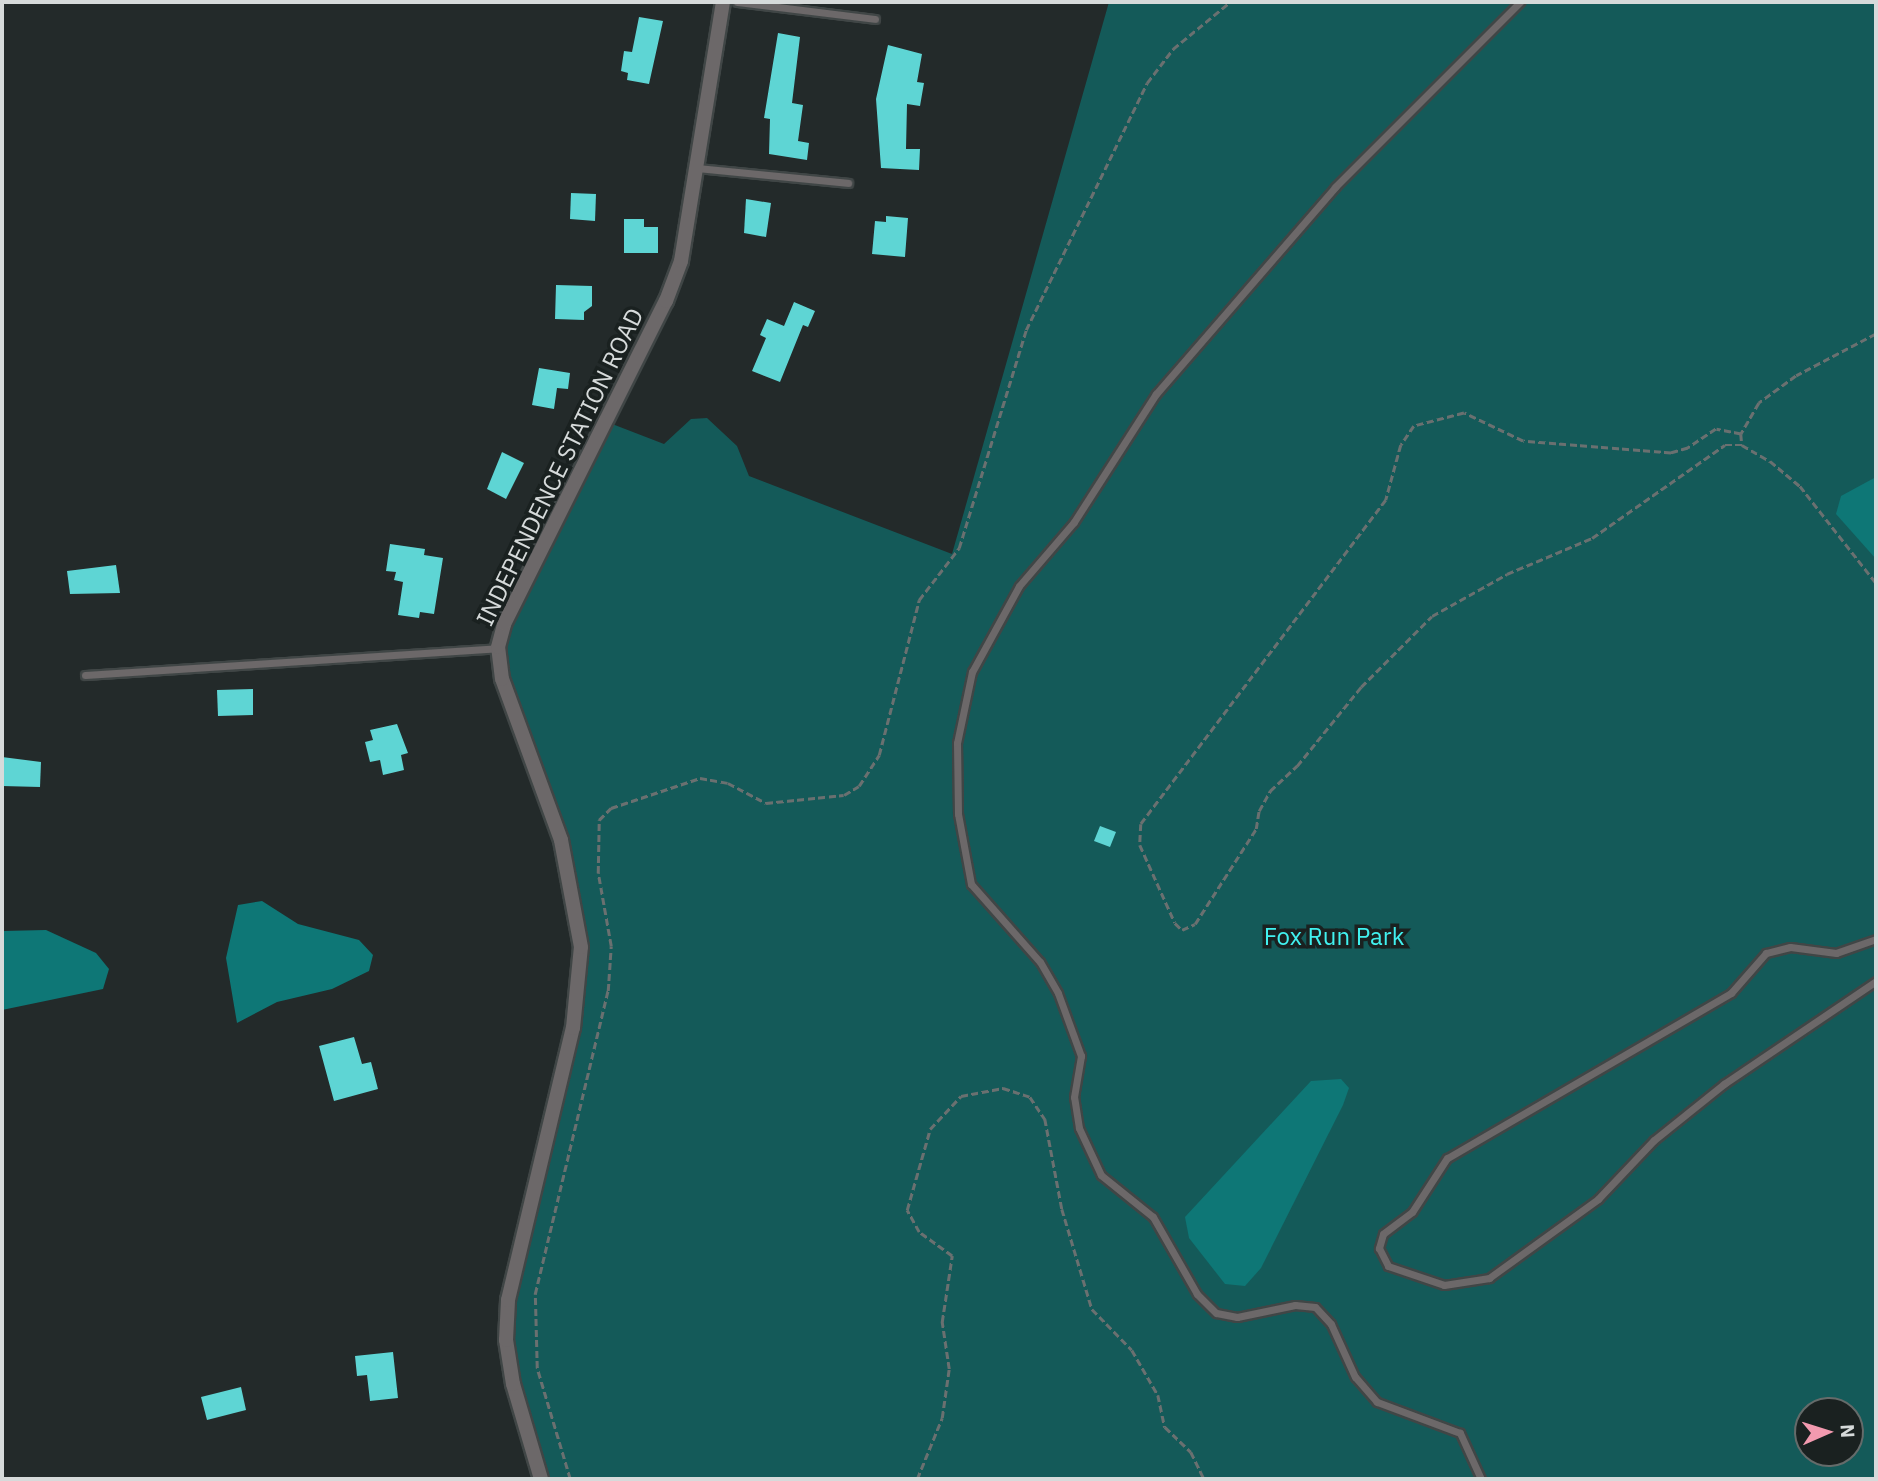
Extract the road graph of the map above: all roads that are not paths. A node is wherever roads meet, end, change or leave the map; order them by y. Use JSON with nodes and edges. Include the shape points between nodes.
{"nodes":[{"id":1,"x":723,"y":2,"type":"edge"},
{"id":2,"x":737,"y":2,"type":"edge"},
{"id":3,"x":1520,"y":2,"type":"edge"},
{"id":4,"x":875,"y":19,"type":"dead end"},
{"id":5,"x":698,"y":168,"type":"junction"},
{"id":6,"x":848,"y":183,"type":"dead end"},
{"id":7,"x":498,"y":648,"type":"junction"},
{"id":8,"x":85,"y":675,"type":"dead end"},
{"id":9,"x":1876,"y":939,"type":"edge"},
{"id":10,"x":1876,"y":981,"type":"edge"},
{"id":11,"x":541,"y":1479,"type":"edge"},
{"id":12,"x":1481,"y":1479,"type":"edge"}],
"edges":[{"from":1,"to":5,"type":"street","name":"INDEPENDENCE STATION ROAD"},
{"from":2,"to":4,"type":"lane"},
{"from":3,"to":12,"type":"lane","via":[[1335,187],[1156,394],[1074,522],[1019,586],[972,671],[957,743],[957,814],[971,884],[1040,962],[1058,993],[1081,1056],[1074,1097],[1079,1128],[1101,1175],[1153,1217],[1197,1294],[1216,1313],[1237,1317],[1295,1305],[1315,1307],[1331,1324],[1356,1377],[1377,1402],[1460,1433]]},
{"from":5,"to":6,"type":"lane"},
{"from":5,"to":7,"type":"street","name":"INDEPENDENCE STATION ROAD","via":[[686,243],[666,302],[504,624]]},
{"from":7,"to":8,"type":"lane"},
{"from":7,"to":11,"type":"street","name":"INDEPENDENCE STATION ROAD","via":[[502,679],[561,840],[581,947],[573,1028],[508,1300],[506,1340],[513,1384]]},
{"from":9,"to":10,"type":"lane","via":[[1836,953],[1790,947],[1766,953],[1731,993],[1447,1158],[1412,1212],[1383,1234],[1379,1248],[1388,1266],[1444,1285],[1489,1278],[1598,1199],[1654,1140],[1724,1084]]}]}
